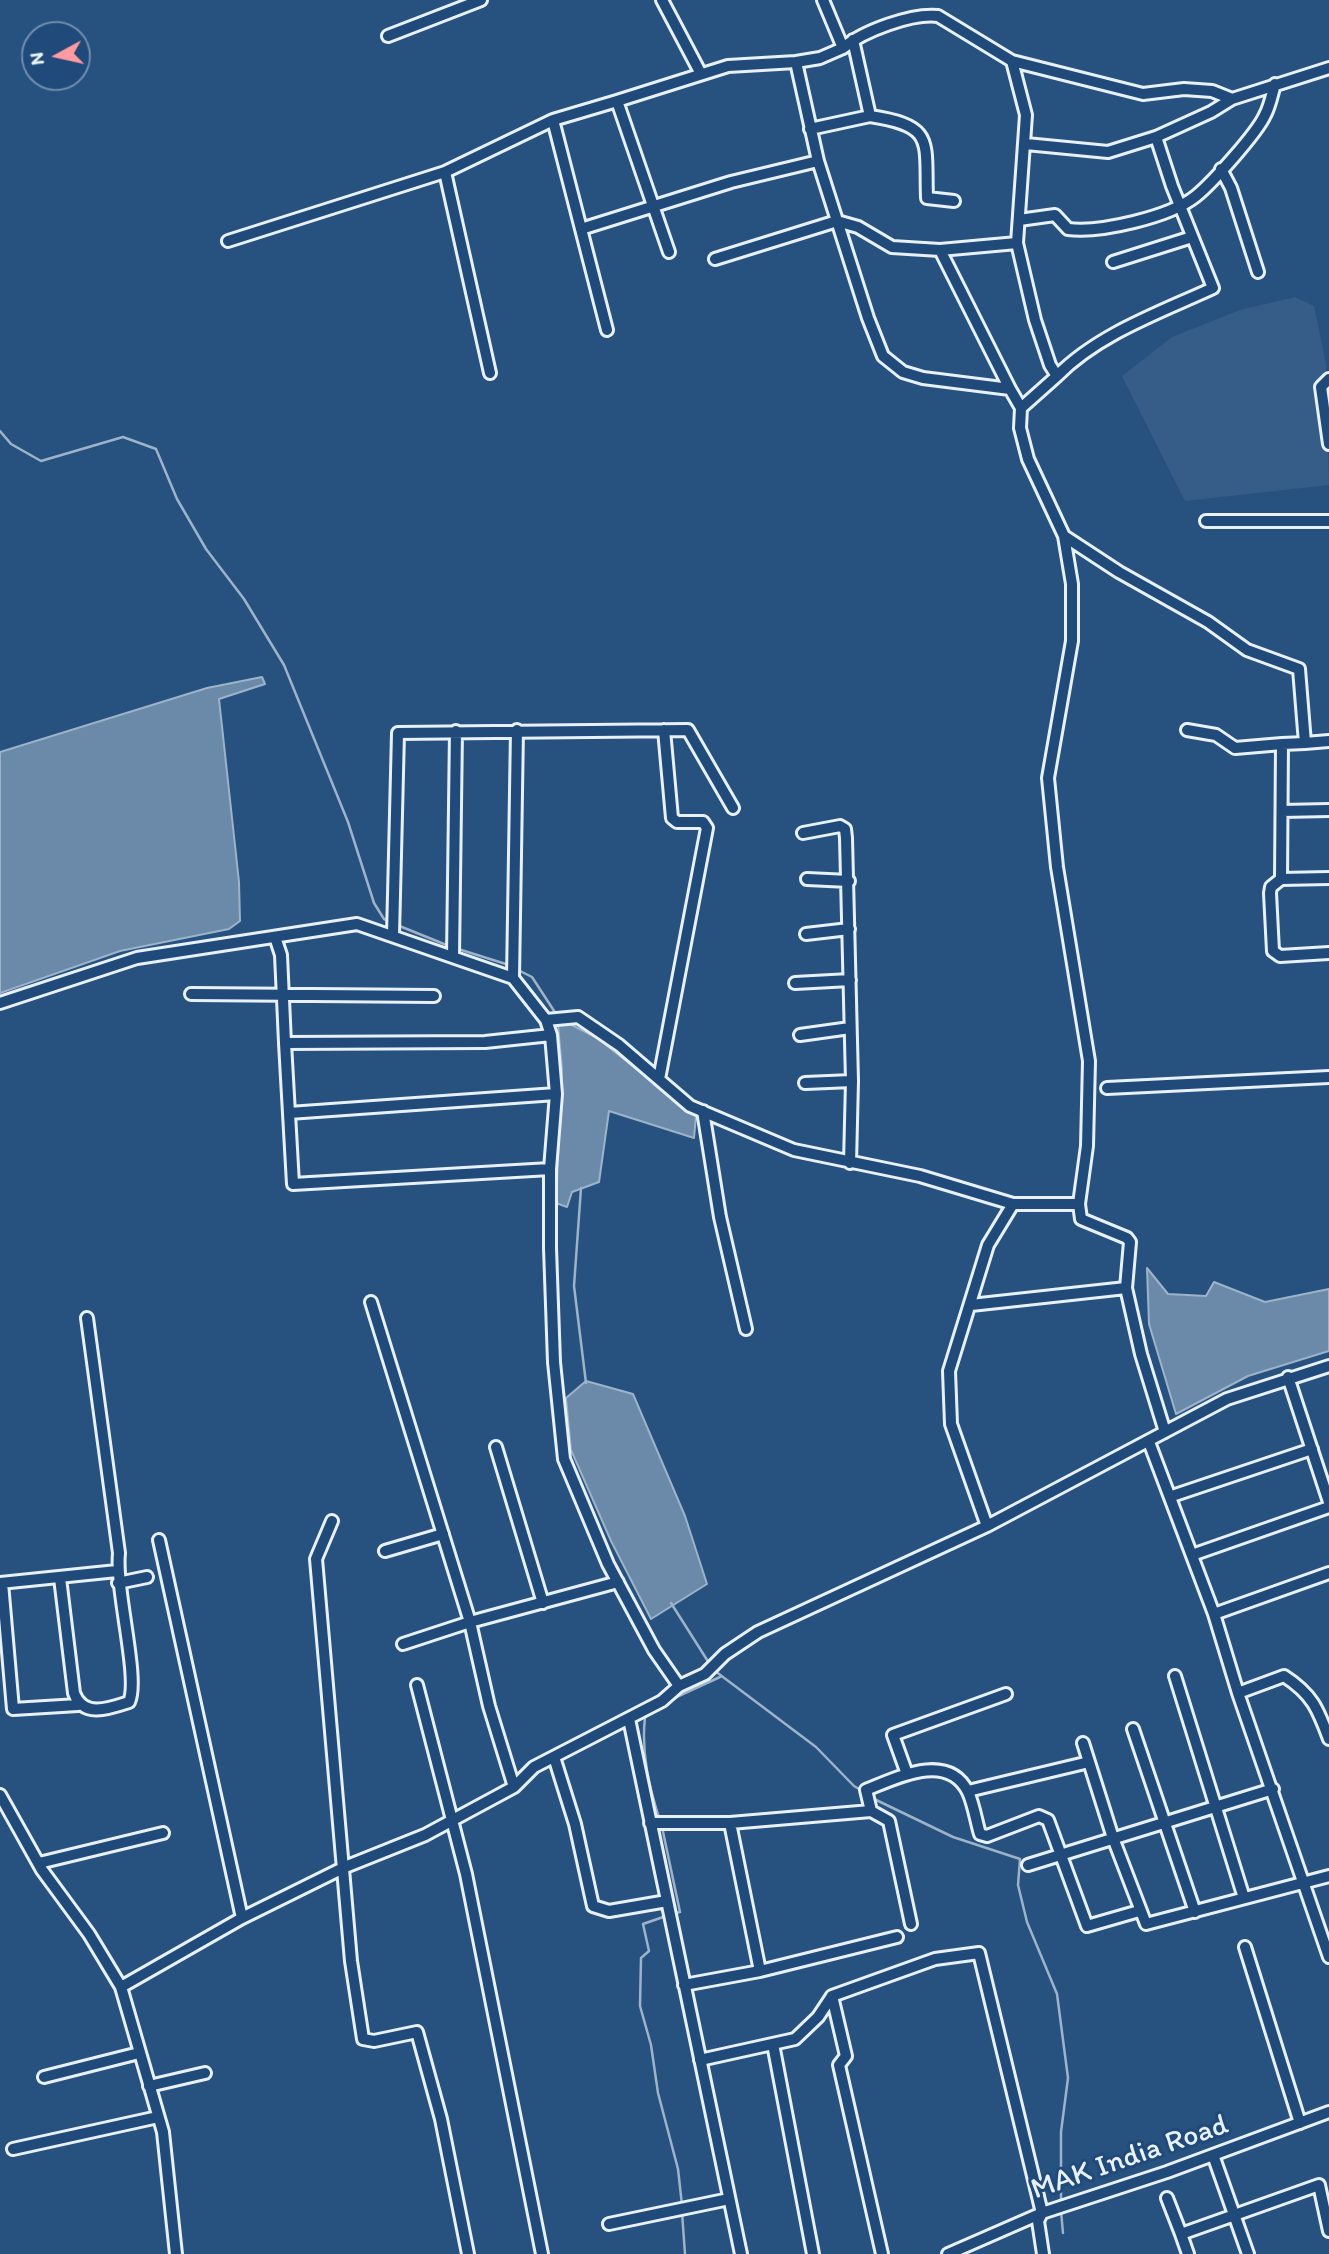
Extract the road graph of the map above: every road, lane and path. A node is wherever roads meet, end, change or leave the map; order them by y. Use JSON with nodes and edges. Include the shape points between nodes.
{"nodes":[{"id":1,"x":481,"y":0,"type":"edge"},
{"id":2,"x":662,"y":0,"type":"edge"},
{"id":3,"x":823,"y":0,"type":"edge"},
{"id":4,"x":388,"y":36,"type":"dead end"},
{"id":5,"x":853,"y":40,"type":"junction"},
{"id":6,"x":843,"y":48,"type":"junction"},
{"id":7,"x":1012,"y":61,"type":"junction"},
{"id":8,"x":796,"y":62,"type":"junction"},
{"id":9,"x":1329,"y":68,"type":"edge"},
{"id":10,"x":701,"y":74,"type":"junction"},
{"id":11,"x":1275,"y":84,"type":"junction"},
{"id":12,"x":1232,"y":99,"type":"junction"},
{"id":13,"x":617,"y":101,"type":"junction"},
{"id":14,"x":870,"y":116,"type":"junction"},
{"id":15,"x":553,"y":120,"type":"junction"},
{"id":16,"x":810,"y":129,"type":"junction"},
{"id":17,"x":1156,"y":137,"type":"junction"},
{"id":18,"x":1026,"y":144,"type":"junction"},
{"id":19,"x":818,"y":161,"type":"junction"},
{"id":20,"x":1221,"y":169,"type":"junction"},
{"id":21,"x":444,"y":172,"type":"junction"},
{"id":22,"x":954,"y":201,"type":"dead end"},
{"id":23,"x":1180,"y":206,"type":"junction"},
{"id":24,"x":654,"y":208,"type":"junction"},
{"id":25,"x":1019,"y":220,"type":"junction"},
{"id":26,"x":837,"y":221,"type":"junction"},
{"id":27,"x":581,"y":229,"type":"junction"},
{"id":28,"x":1192,"y":237,"type":"junction"},
{"id":29,"x":228,"y":241,"type":"dead end"},
{"id":30,"x":1017,"y":243,"type":"junction"},
{"id":31,"x":940,"y":250,"type":"junction"},
{"id":32,"x":670,"y":252,"type":"dead end"},
{"id":33,"x":715,"y":259,"type":"dead end"},
{"id":34,"x":1113,"y":262,"type":"dead end"},
{"id":35,"x":1258,"y":272,"type":"dead end"},
{"id":36,"x":607,"y":330,"type":"dead end"},
{"id":37,"x":490,"y":373,"type":"dead end"},
{"id":38,"x":1057,"y":376,"type":"junction"},
{"id":39,"x":1329,"y":379,"type":"edge"},
{"id":40,"x":1010,"y":389,"type":"junction"},
{"id":41,"x":1021,"y":408,"type":"junction"},
{"id":42,"x":1329,"y":444,"type":"edge"},
{"id":43,"x":1206,"y":521,"type":"dead end"},
{"id":44,"x":1329,"y":521,"type":"edge"},
{"id":45,"x":1064,"y":536,"type":"junction"},
{"id":46,"x":517,"y":730,"type":"junction"},
{"id":47,"x":664,"y":730,"type":"junction"},
{"id":48,"x":1187,"y":730,"type":"dead end"},
{"id":49,"x":456,"y":732,"type":"junction"},
{"id":50,"x":1329,"y":741,"type":"edge"},
{"id":51,"x":1305,"y":743,"type":"junction"},
{"id":52,"x":1282,"y":744,"type":"junction"},
{"id":53,"x":733,"y":808,"type":"dead end"},
{"id":54,"x":1329,"y":810,"type":"edge"},
{"id":55,"x":1282,"y":811,"type":"junction"},
{"id":56,"x":803,"y":833,"type":"dead end"},
{"id":57,"x":1329,"y":878,"type":"edge"},
{"id":58,"x":807,"y":879,"type":"dead end"},
{"id":59,"x":1282,"y":879,"type":"junction"},
{"id":60,"x":849,"y":881,"type":"junction"},
{"id":61,"x":393,"y":927,"type":"junction"},
{"id":62,"x":849,"y":929,"type":"junction"},
{"id":63,"x":806,"y":934,"type":"dead end"},
{"id":64,"x":275,"y":937,"type":"junction"},
{"id":65,"x":453,"y":950,"type":"junction"},
{"id":66,"x":1329,"y":953,"type":"edge"},
{"id":67,"x":513,"y":971,"type":"junction"},
{"id":68,"x":850,"y":980,"type":"junction"},
{"id":69,"x":795,"y":982,"type":"dead end"},
{"id":70,"x":191,"y":994,"type":"dead end"},
{"id":71,"x":284,"y":995,"type":"junction"},
{"id":72,"x":434,"y":996,"type":"dead end"},
{"id":73,"x":0,"y":1003,"type":"edge"},
{"id":74,"x":555,"y":1019,"type":"junction"},
{"id":75,"x":850,"y":1028,"type":"junction"},
{"id":76,"x":551,"y":1035,"type":"junction"},
{"id":77,"x":800,"y":1035,"type":"dead end"},
{"id":78,"x":285,"y":1043,"type":"junction"},
{"id":79,"x":1329,"y":1077,"type":"edge"},
{"id":80,"x":659,"y":1079,"type":"junction"},
{"id":81,"x":852,"y":1081,"type":"junction"},
{"id":82,"x":805,"y":1083,"type":"dead end"},
{"id":83,"x":1107,"y":1088,"type":"dead end"},
{"id":84,"x":556,"y":1094,"type":"junction"},
{"id":85,"x":703,"y":1111,"type":"junction"},
{"id":86,"x":289,"y":1113,"type":"junction"},
{"id":87,"x":850,"y":1163,"type":"junction"},
{"id":88,"x":550,"y":1170,"type":"junction"},
{"id":89,"x":1079,"y":1203,"type":"junction"},
{"id":90,"x":1013,"y":1204,"type":"junction"},
{"id":91,"x":1126,"y":1288,"type":"junction"},
{"id":92,"x":372,"y":1301,"type":"dead end"},
{"id":93,"x":971,"y":1305,"type":"junction"},
{"id":94,"x":87,"y":1318,"type":"dead end"},
{"id":95,"x":746,"y":1329,"type":"dead end"},
{"id":96,"x":1329,"y":1366,"type":"edge"},
{"id":97,"x":1288,"y":1377,"type":"junction"},
{"id":98,"x":1166,"y":1432,"type":"junction"},
{"id":99,"x":1149,"y":1442,"type":"junction"},
{"id":100,"x":496,"y":1447,"type":"dead end"},
{"id":101,"x":1311,"y":1449,"type":"junction"},
{"id":102,"x":1172,"y":1496,"type":"junction"},
{"id":103,"x":1329,"y":1504,"type":"edge"},
{"id":104,"x":332,"y":1521,"type":"dead end"},
{"id":105,"x":987,"y":1526,"type":"junction"},
{"id":106,"x":443,"y":1534,"type":"junction"},
{"id":107,"x":159,"y":1541,"type":"dead end"},
{"id":108,"x":385,"y":1551,"type":"dead end"},
{"id":109,"x":1192,"y":1555,"type":"junction"},
{"id":110,"x":1329,"y":1573,"type":"edge"},
{"id":111,"x":117,"y":1577,"type":"junction"},
{"id":112,"x":148,"y":1577,"type":"dead end"},
{"id":113,"x":60,"y":1578,"type":"junction"},
{"id":114,"x":618,"y":1582,"type":"junction"},
{"id":115,"x":1,"y":1583,"type":"edge"},
{"id":116,"x":542,"y":1603,"type":"junction"},
{"id":117,"x":1214,"y":1614,"type":"junction"},
{"id":118,"x":470,"y":1622,"type":"junction"},
{"id":119,"x":403,"y":1644,"type":"dead end"},
{"id":120,"x":1175,"y":1676,"type":"dead end"},
{"id":121,"x":417,"y":1685,"type":"dead end"},
{"id":122,"x":679,"y":1686,"type":"junction"},
{"id":123,"x":1238,"y":1693,"type":"junction"},
{"id":124,"x":1006,"y":1694,"type":"dead end"},
{"id":125,"x":78,"y":1705,"type":"junction"},
{"id":126,"x":629,"y":1719,"type":"junction"},
{"id":127,"x":1133,"y":1729,"type":"dead end"},
{"id":128,"x":1329,"y":1739,"type":"edge"},
{"id":129,"x":1083,"y":1743,"type":"dead end"},
{"id":130,"x":554,"y":1757,"type":"junction"},
{"id":131,"x":1090,"y":1762,"type":"junction"},
{"id":132,"x":907,"y":1774,"type":"junction"},
{"id":133,"x":514,"y":1787,"type":"junction"},
{"id":134,"x":1273,"y":1789,"type":"junction"},
{"id":135,"x":968,"y":1791,"type":"junction"},
{"id":136,"x":0,"y":1795,"type":"edge"},
{"id":137,"x":1215,"y":1807,"type":"junction"},
{"id":138,"x":871,"y":1809,"type":"junction"},
{"id":139,"x":451,"y":1821,"type":"junction"},
{"id":140,"x":650,"y":1823,"type":"junction"},
{"id":141,"x":730,"y":1823,"type":"junction"},
{"id":142,"x":1164,"y":1823,"type":"junction"},
{"id":143,"x":163,"y":1833,"type":"dead end"},
{"id":144,"x":1113,"y":1838,"type":"junction"},
{"id":145,"x":1060,"y":1855,"type":"junction"},
{"id":146,"x":39,"y":1863,"type":"junction"},
{"id":147,"x":1028,"y":1865,"type":"dead end"},
{"id":148,"x":345,"y":1867,"type":"junction"},
{"id":149,"x":1329,"y":1876,"type":"edge"},
{"id":150,"x":1303,"y":1884,"type":"junction"},
{"id":151,"x":1244,"y":1898,"type":"junction"},
{"id":152,"x":667,"y":1901,"type":"junction"},
{"id":153,"x":1139,"y":1911,"type":"junction"},
{"id":154,"x":1195,"y":1912,"type":"junction"},
{"id":155,"x":242,"y":1918,"type":"junction"},
{"id":156,"x":1324,"y":1922,"type":"edge"},
{"id":157,"x":911,"y":1924,"type":"dead end"},
{"id":158,"x":897,"y":1937,"type":"dead end"},
{"id":159,"x":1245,"y":1947,"type":"dead end"},
{"id":160,"x":1329,"y":1956,"type":"edge"},
{"id":161,"x":760,"y":1971,"type":"junction"},
{"id":162,"x":684,"y":1985,"type":"junction"},
{"id":163,"x":121,"y":1987,"type":"junction"},
{"id":164,"x":832,"y":1996,"type":"junction"},
{"id":165,"x":773,"y":2044,"type":"junction"},
{"id":166,"x":139,"y":2053,"type":"junction"},
{"id":167,"x":700,"y":2060,"type":"junction"},
{"id":168,"x":205,"y":2073,"type":"dead end"},
{"id":169,"x":44,"y":2077,"type":"dead end"},
{"id":170,"x":149,"y":2086,"type":"junction"},
{"id":171,"x":1329,"y":2112,"type":"edge"},
{"id":172,"x":159,"y":2117,"type":"junction"},
{"id":173,"x":1300,"y":2123,"type":"junction"},
{"id":174,"x":13,"y":2149,"type":"dead end"},
{"id":175,"x":1213,"y":2155,"type":"junction"},
{"id":176,"x":1167,"y":2198,"type":"dead end"},
{"id":177,"x":729,"y":2199,"type":"junction"},
{"id":178,"x":1042,"y":2213,"type":"junction"},
{"id":179,"x":1236,"y":2213,"type":"junction"},
{"id":180,"x":609,"y":2224,"type":"dead end"},
{"id":181,"x":1329,"y":2231,"type":"edge"},
{"id":182,"x":1181,"y":2234,"type":"junction"},
{"id":183,"x":968,"y":2250,"type":"edge"},
{"id":184,"x":176,"y":2254,"type":"edge"},
{"id":185,"x":468,"y":2254,"type":"edge"},
{"id":186,"x":542,"y":2254,"type":"edge"},
{"id":187,"x":741,"y":2254,"type":"edge"},
{"id":188,"x":813,"y":2254,"type":"edge"},
{"id":189,"x":882,"y":2254,"type":"edge"},
{"id":190,"x":948,"y":2254,"type":"edge"},
{"id":191,"x":1043,"y":2254,"type":"edge"},
{"id":192,"x":1188,"y":2254,"type":"edge"},
{"id":193,"x":1248,"y":2254,"type":"edge"}],
"edges":[{"from":1,"to":4,"type":"street"},
{"from":2,"to":10,"type":"street"},
{"from":3,"to":6,"type":"street"},
{"from":5,"to":6,"type":"street"},
{"from":5,"to":7,"type":"street","via":[[916,16],[938,16]]},
{"from":5,"to":14,"type":"street"},
{"from":6,"to":8,"type":"street"},
{"from":7,"to":12,"type":"street","via":[[1143,94],[1184,89]]},
{"from":7,"to":18,"type":"street","via":[[1026,115]]},
{"from":8,"to":10,"type":"street","via":[[728,66]]},
{"from":8,"to":16,"type":"street"},
{"from":9,"to":11,"type":"street"},
{"from":10,"to":13,"type":"street"},
{"from":11,"to":12,"type":"street"},
{"from":11,"to":20,"type":"street","via":[[1265,116]]},
{"from":12,"to":17,"type":"street"},
{"from":13,"to":15,"type":"street"},
{"from":13,"to":24,"type":"street"},
{"from":14,"to":16,"type":"street"},
{"from":14,"to":22,"type":"street","via":[[906,124],[920,133],[926,153],[927,198]]},
{"from":15,"to":21,"type":"street"},
{"from":15,"to":27,"type":"street"},
{"from":16,"to":19,"type":"street"},
{"from":17,"to":18,"type":"street","via":[[1108,152]]},
{"from":17,"to":23,"type":"street"},
{"from":18,"to":25,"type":"street"},
{"from":19,"to":24,"type":"street","via":[[731,182]]},
{"from":19,"to":26,"type":"street"},
{"from":20,"to":23,"type":"street"},
{"from":20,"to":35,"type":"street"},
{"from":21,"to":29,"type":"street"},
{"from":21,"to":37,"type":"street"},
{"from":23,"to":25,"type":"street","via":[[1120,225],[1082,231],[1068,229],[1055,215]]},
{"from":23,"to":28,"type":"street"},
{"from":24,"to":27,"type":"street"},
{"from":24,"to":32,"type":"street"},
{"from":25,"to":30,"type":"street"},
{"from":26,"to":31,"type":"street","via":[[892,247]]},
{"from":26,"to":33,"type":"street"},
{"from":26,"to":40,"type":"street","via":[[883,356],[913,375]]},
{"from":27,"to":36,"type":"street"},
{"from":28,"to":34,"type":"street"},
{"from":28,"to":38,"type":"street","via":[[1213,288],[1120,332]]},
{"from":30,"to":31,"type":"street"},
{"from":30,"to":38,"type":"street","via":[[1035,320]]},
{"from":31,"to":40,"type":"street"},
{"from":38,"to":41,"type":"street"},
{"from":39,"to":42,"type":"street","via":[[1321,387]]},
{"from":40,"to":41,"type":"street"},
{"from":41,"to":45,"type":"street","via":[[1020,428],[1028,459]]},
{"from":43,"to":44,"type":"street"},
{"from":45,"to":51,"type":"street","via":[[1247,650],[1298,669]]},
{"from":45,"to":89,"type":"street","via":[[1072,584],[1072,641],[1048,778],[1057,867],[1089,1061],[1087,1146]]},
{"from":46,"to":47,"type":"street"},
{"from":46,"to":49,"type":"street"},
{"from":46,"to":67,"type":"street"},
{"from":47,"to":53,"type":"street","via":[[691,732]]},
{"from":47,"to":80,"type":"street","via":[[673,818],[703,822],[707,828]]},
{"from":48,"to":52,"type":"street","via":[[1216,734],[1235,748]]},
{"from":49,"to":61,"type":"street","via":[[398,733]]},
{"from":49,"to":65,"type":"street"},
{"from":50,"to":51,"type":"street"},
{"from":51,"to":52,"type":"street"},
{"from":52,"to":55,"type":"street"},
{"from":54,"to":55,"type":"street"},
{"from":55,"to":59,"type":"street"},
{"from":56,"to":60,"type":"street","via":[[844,827]]},
{"from":57,"to":59,"type":"street"},
{"from":58,"to":60,"type":"street"},
{"from":59,"to":66,"type":"street","via":[[1271,887],[1273,951],[1280,956]]},
{"from":60,"to":62,"type":"street"},
{"from":61,"to":64,"type":"street","via":[[357,924]]},
{"from":61,"to":65,"type":"street"},
{"from":62,"to":63,"type":"street"},
{"from":62,"to":68,"type":"street"},
{"from":64,"to":71,"type":"street"},
{"from":64,"to":73,"type":"street","via":[[137,958]]},
{"from":65,"to":67,"type":"street"},
{"from":67,"to":74,"type":"street"},
{"from":68,"to":69,"type":"street"},
{"from":68,"to":75,"type":"street"},
{"from":70,"to":71,"type":"street"},
{"from":71,"to":72,"type":"street"},
{"from":71,"to":78,"type":"street"},
{"from":74,"to":76,"type":"street"},
{"from":74,"to":80,"type":"street","via":[[578,1017]]},
{"from":75,"to":77,"type":"street"},
{"from":75,"to":81,"type":"street"},
{"from":76,"to":78,"type":"street","via":[[485,1042]]},
{"from":76,"to":84,"type":"street"},
{"from":78,"to":86,"type":"street"},
{"from":79,"to":83,"type":"street"},
{"from":80,"to":85,"type":"street"},
{"from":81,"to":82,"type":"street"},
{"from":81,"to":87,"type":"street"},
{"from":84,"to":86,"type":"street"},
{"from":84,"to":88,"type":"street"},
{"from":85,"to":87,"type":"street","via":[[794,1150]]},
{"from":85,"to":95,"type":"street","via":[[720,1217]]},
{"from":86,"to":88,"type":"street","via":[[293,1184]]},
{"from":87,"to":90,"type":"street"},
{"from":88,"to":114,"type":"street","via":[[554,1362],[564,1459]]},
{"from":89,"to":90,"type":"street"},
{"from":89,"to":91,"type":"street","via":[[1081,1219],[1128,1238]]},
{"from":90,"to":93,"type":"street","via":[[988,1245]]},
{"from":91,"to":93,"type":"street"},
{"from":91,"to":98,"type":"street"},
{"from":92,"to":106,"type":"street"},
{"from":93,"to":105,"type":"street","via":[[949,1370],[951,1424]]},
{"from":94,"to":111,"type":"street","via":[[119,1553]]},
{"from":96,"to":97,"type":"street"},
{"from":97,"to":98,"type":"street","via":[[1227,1399]]},
{"from":97,"to":101,"type":"street"},
{"from":98,"to":99,"type":"street"},
{"from":99,"to":102,"type":"street"},
{"from":99,"to":105,"type":"street"},
{"from":100,"to":116,"type":"street"},
{"from":101,"to":102,"type":"street"},
{"from":101,"to":103,"type":"street"},
{"from":102,"to":109,"type":"street"},
{"from":103,"to":109,"type":"street"},
{"from":104,"to":148,"type":"street","via":[[316,1559]]},
{"from":105,"to":122,"type":"street","via":[[758,1632],[705,1674]]},
{"from":106,"to":108,"type":"street"},
{"from":106,"to":118,"type":"street"},
{"from":107,"to":155,"type":"street"},
{"from":109,"to":117,"type":"street"},
{"from":110,"to":117,"type":"street"},
{"from":111,"to":112,"type":"street"},
{"from":111,"to":113,"type":"street"},
{"from":111,"to":125,"type":"street","via":[[132,1696],[117,1706],[83,1709]]},
{"from":113,"to":115,"type":"street"},
{"from":113,"to":125,"type":"street"},
{"from":114,"to":116,"type":"street"},
{"from":114,"to":122,"type":"street"},
{"from":115,"to":125,"type":"street","via":[[13,1709]]},
{"from":116,"to":118,"type":"street"},
{"from":117,"to":123,"type":"street"},
{"from":118,"to":119,"type":"street"},
{"from":118,"to":133,"type":"street"},
{"from":120,"to":137,"type":"street"},
{"from":121,"to":139,"type":"street"},
{"from":122,"to":126,"type":"street"},
{"from":123,"to":128,"type":"street","via":[[1284,1676],[1304,1689],[1318,1709]]},
{"from":123,"to":134,"type":"street"},
{"from":124,"to":132,"type":"street","via":[[893,1735]]},
{"from":126,"to":130,"type":"street"},
{"from":126,"to":140,"type":"street"},
{"from":127,"to":142,"type":"street"},
{"from":129,"to":131,"type":"street"},
{"from":130,"to":133,"type":"street"},
{"from":130,"to":152,"type":"street","via":[[593,1906],[609,1911]]},
{"from":131,"to":135,"type":"street"},
{"from":131,"to":144,"type":"street"},
{"from":132,"to":135,"type":"street","via":[[922,1770],[950,1773]]},
{"from":132,"to":138,"type":"street","via":[[866,1790]]},
{"from":133,"to":139,"type":"street"},
{"from":134,"to":137,"type":"street"},
{"from":134,"to":150,"type":"street"},
{"from":135,"to":145,"type":"street","via":[[980,1834],[987,1836],[1039,1816],[1052,1826]]},
{"from":136,"to":146,"type":"street"},
{"from":137,"to":142,"type":"street"},
{"from":137,"to":151,"type":"street"},
{"from":138,"to":141,"type":"street"},
{"from":138,"to":157,"type":"street","via":[[889,1821]]},
{"from":139,"to":148,"type":"street"},
{"from":139,"to":186,"type":"street","via":[[466,1874]]},
{"from":140,"to":141,"type":"street"},
{"from":140,"to":152,"type":"street"},
{"from":141,"to":161,"type":"street"},
{"from":142,"to":144,"type":"street"},
{"from":142,"to":154,"type":"street"},
{"from":143,"to":146,"type":"street"},
{"from":144,"to":145,"type":"street"},
{"from":144,"to":153,"type":"street"},
{"from":145,"to":147,"type":"street"},
{"from":145,"to":153,"type":"street","via":[[1087,1926]]},
{"from":146,"to":163,"type":"street"},
{"from":148,"to":155,"type":"street"},
{"from":148,"to":185,"type":"street","via":[[351,1961],[363,2039],[417,2032],[441,2119]]},
{"from":149,"to":150,"type":"street"},
{"from":150,"to":151,"type":"street"},
{"from":150,"to":156,"type":"street"},
{"from":151,"to":154,"type":"street"},
{"from":152,"to":162,"type":"street"},
{"from":153,"to":154,"type":"street","via":[[1146,1924],[1152,1925]]},
{"from":155,"to":163,"type":"street"},
{"from":156,"to":160,"type":"street"},
{"from":158,"to":161,"type":"street"},
{"from":159,"to":173,"type":"street"},
{"from":161,"to":162,"type":"street"},
{"from":162,"to":167,"type":"street"},
{"from":163,"to":166,"type":"street"},
{"from":164,"to":165,"type":"street","via":[[795,2039]]},
{"from":164,"to":178,"type":"street","via":[[935,1959],[979,1953]]},
{"from":164,"to":189,"type":"street","via":[[846,2056],[839,2066]]},
{"from":165,"to":167,"type":"street"},
{"from":165,"to":188,"type":"street"},
{"from":166,"to":169,"type":"street"},
{"from":166,"to":170,"type":"street"},
{"from":167,"to":177,"type":"street"},
{"from":168,"to":170,"type":"street"},
{"from":170,"to":172,"type":"street"},
{"from":171,"to":173,"type":"street","name":"MAK India Road"},
{"from":172,"to":174,"type":"street"},
{"from":172,"to":184,"type":"street"},
{"from":173,"to":175,"type":"street","name":"MAK India Road"},
{"from":175,"to":178,"type":"street","name":"MAK India Road"},
{"from":175,"to":179,"type":"street"},
{"from":176,"to":182,"type":"street"},
{"from":177,"to":180,"type":"street"},
{"from":177,"to":187,"type":"street"},
{"from":178,"to":183,"type":"street","name":"MAK India Road"},
{"from":178,"to":191,"type":"street","via":[[1038,2221]]},
{"from":179,"to":181,"type":"street","via":[[1319,2185]]},
{"from":179,"to":182,"type":"street"},
{"from":179,"to":193,"type":"street"},
{"from":182,"to":192,"type":"street"},
{"from":183,"to":190,"type":"street","name":"MAK India Road"}]}
